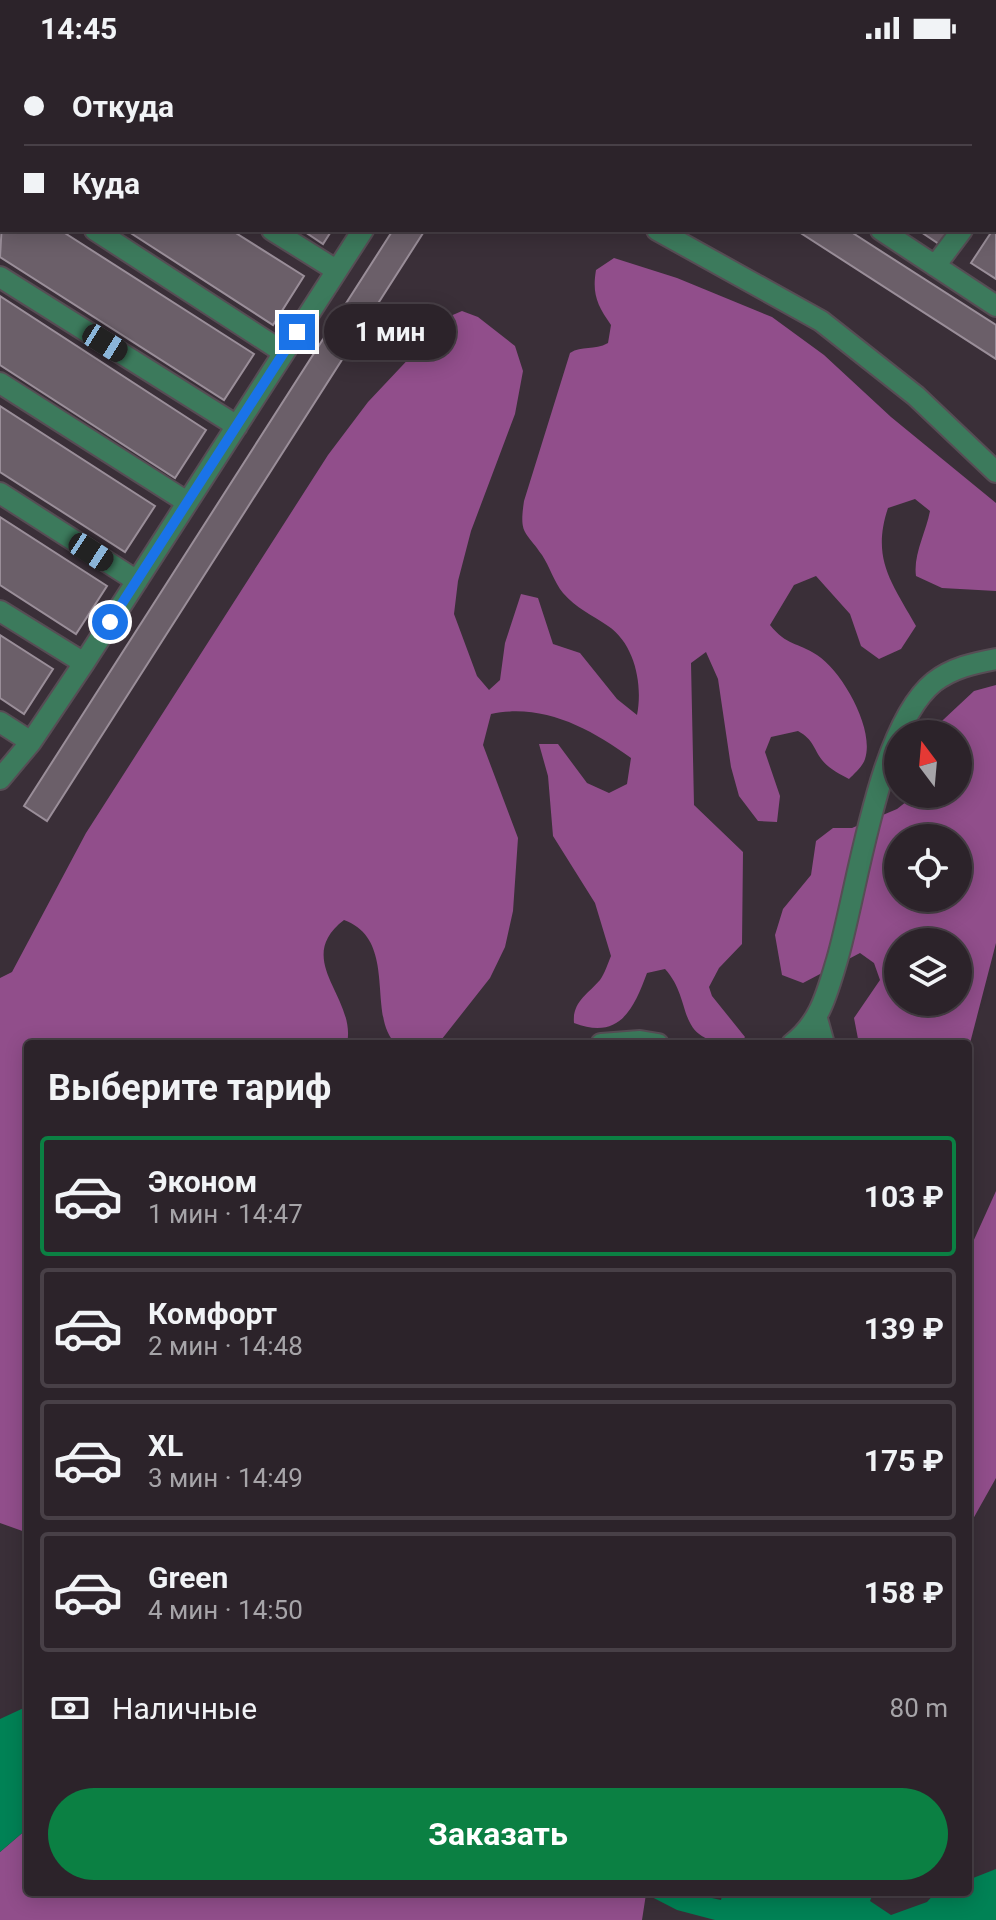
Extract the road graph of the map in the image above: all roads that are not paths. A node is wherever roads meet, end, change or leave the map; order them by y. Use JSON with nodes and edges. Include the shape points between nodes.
{"nodes":[{"id":1,"x":98,"y":232,"type":"edge"},
{"id":2,"x":275,"y":232,"type":"edge"},
{"id":3,"x":362,"y":232,"type":"edge"},
{"id":4,"x":661,"y":232,"type":"edge"},
{"id":5,"x":884,"y":232,"type":"edge"},
{"id":6,"x":960,"y":232,"type":"edge"},
{"id":7,"x":935,"y":266,"type":"junction"},
{"id":8,"x":336,"y":270,"type":"junction"},
{"id":9,"x":0,"y":277,"type":"edge"},
{"id":10,"x":996,"y":306,"type":"edge"},
{"id":11,"x":283,"y":352,"type":"junction"},
{"id":12,"x":0,"y":383,"type":"edge"},
{"id":13,"x":237,"y":426,"type":"junction"},
{"id":14,"x":996,"y":472,"type":"edge"},
{"id":15,"x":0,"y":493,"type":"edge"},
{"id":16,"x":187,"y":502,"type":"junction"},
{"id":17,"x":137,"y":581,"type":"junction"},
{"id":18,"x":0,"y":611,"type":"edge"},
{"id":19,"x":996,"y":659,"type":"edge"},
{"id":20,"x":84,"y":663,"type":"junction"},
{"id":21,"x":0,"y":722,"type":"edge"},
{"id":22,"x":31,"y":742,"type":"junction"},
{"id":23,"x":0,"y":779,"type":"edge"},
{"id":24,"x":817,"y":1019,"type":"junction"},
{"id":25,"x":796,"y":1040,"type":"edge"},
{"id":26,"x":823,"y":1040,"type":"edge"}],
"edges":[{"from":1,"to":11,"type":"street"},
{"from":2,"to":8,"type":"street"},
{"from":3,"to":8,"type":"street"},
{"from":4,"to":14,"type":"street","via":[[821,321],[916,396]]},
{"from":5,"to":7,"type":"street"},
{"from":6,"to":7,"type":"street"},
{"from":7,"to":10,"type":"street"},
{"from":8,"to":11,"type":"street"},
{"from":9,"to":13,"type":"street"},
{"from":11,"to":13,"type":"street"},
{"from":12,"to":16,"type":"street"},
{"from":13,"to":16,"type":"street"},
{"from":15,"to":17,"type":"street"},
{"from":16,"to":17,"type":"street"},
{"from":17,"to":20,"type":"street"},
{"from":18,"to":20,"type":"street"},
{"from":19,"to":24,"type":"street","via":[[951,671],[933,683],[904,717]]},
{"from":20,"to":22,"type":"street"},
{"from":21,"to":22,"type":"street"},
{"from":22,"to":23,"type":"street"},
{"from":24,"to":25,"type":"street"},
{"from":24,"to":26,"type":"street"}]}
